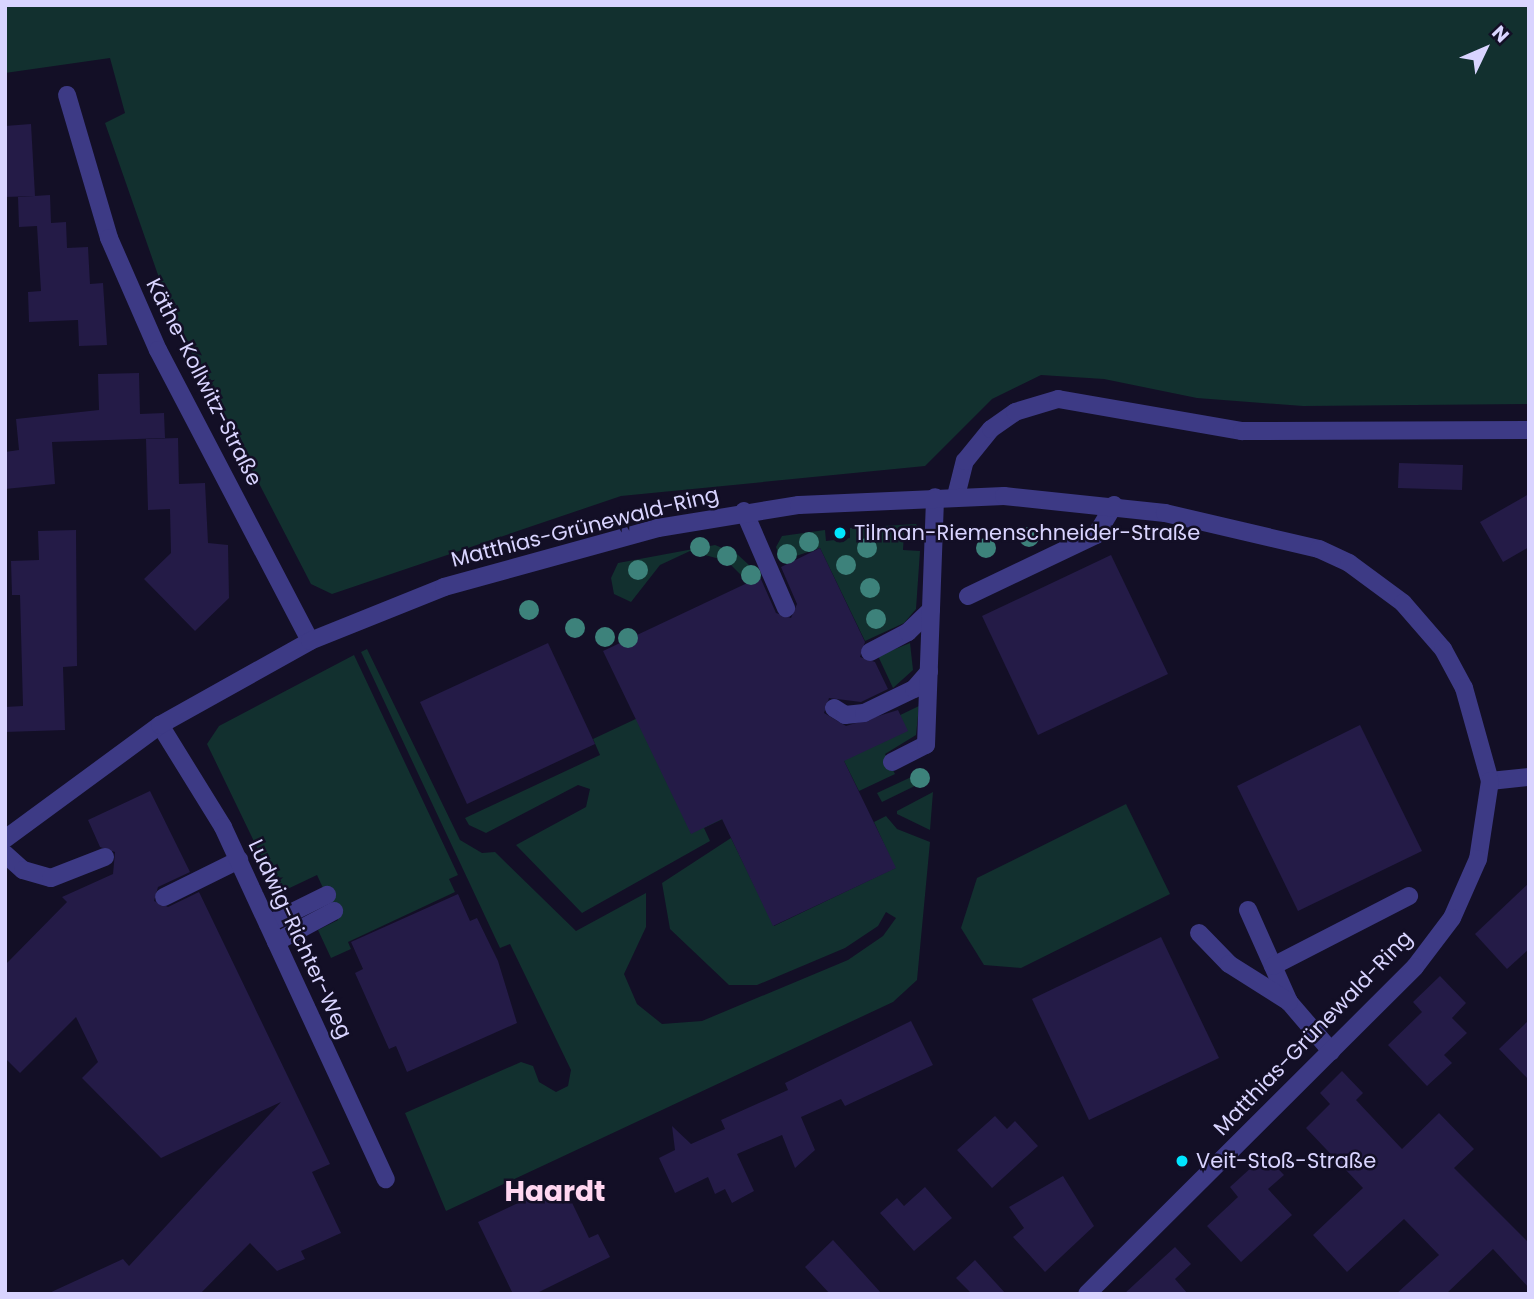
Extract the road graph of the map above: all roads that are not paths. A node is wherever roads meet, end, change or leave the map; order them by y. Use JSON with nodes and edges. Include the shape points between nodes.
{"nodes":[{"id":1,"x":67,"y":94,"type":"dead end"},
{"id":2,"x":1529,"y":430,"type":"edge"},
{"id":3,"x":956,"y":496,"type":"junction"},
{"id":4,"x":935,"y":497,"type":"junction"},
{"id":5,"x":1114,"y":505,"type":"junction"},
{"id":6,"x":744,"y":511,"type":"junction"},
{"id":7,"x":968,"y":596,"type":"dead end"},
{"id":8,"x":786,"y":608,"type":"dead end"},
{"id":9,"x":931,"y":610,"type":"junction"},
{"id":10,"x":310,"y":641,"type":"junction"},
{"id":11,"x":870,"y":652,"type":"dead end"},
{"id":12,"x":929,"y":672,"type":"junction"},
{"id":13,"x":834,"y":708,"type":"dead end"},
{"id":14,"x":160,"y":724,"type":"junction"},
{"id":15,"x":892,"y":762,"type":"dead end"},
{"id":16,"x":1529,"y":777,"type":"edge"},
{"id":17,"x":1490,"y":781,"type":"junction"},
{"id":18,"x":5,"y":839,"type":"edge"},
{"id":19,"x":5,"y":854,"type":"edge"},
{"id":20,"x":105,"y":857,"type":"dead end"},
{"id":21,"x":239,"y":860,"type":"junction"},
{"id":22,"x":1409,"y":896,"type":"dead end"},
{"id":23,"x":164,"y":897,"type":"dead end"},
{"id":24,"x":1248,"y":911,"type":"dead end"},
{"id":25,"x":268,"y":924,"type":"junction"},
{"id":26,"x":1199,"y":933,"type":"dead end"},
{"id":27,"x":276,"y":942,"type":"junction"},
{"id":28,"x":1273,"y":966,"type":"junction"},
{"id":29,"x":1289,"y":1002,"type":"junction"},
{"id":30,"x":1331,"y":1051,"type":"junction"},
{"id":31,"x":386,"y":1179,"type":"dead end"},
{"id":32,"x":1087,"y":1294,"type":"edge"}],
"edges":[{"from":1,"to":10,"type":"street","name":"Käthe-Kollwitz-Straße","via":[[109,238],[158,350]]},
{"from":2,"to":3,"type":"street","via":[[1242,431],[1058,399],[1015,412],[991,429],[965,461]]},
{"from":3,"to":4,"type":"street","name":"Matthias-Grünewald-Ring"},
{"from":3,"to":5,"type":"street","name":"Matthias-Grünewald-Ring"},
{"from":4,"to":6,"type":"street","name":"Matthias-Grünewald-Ring"},
{"from":4,"to":9,"type":"street"},
{"from":5,"to":7,"type":"street","via":[[1096,535]]},
{"from":5,"to":17,"type":"street","name":"Matthias-Grünewald-Ring","via":[[1281,537],[1320,549],[1377,581],[1443,649],[1477,720]]},
{"from":6,"to":8,"type":"street"},
{"from":6,"to":10,"type":"street","name":"Matthias-Grünewald-Ring","via":[[526,562]]},
{"from":9,"to":11,"type":"street","via":[[908,632]]},
{"from":9,"to":12,"type":"street"},
{"from":10,"to":14,"type":"street","name":"Matthias-Grünewald-Ring"},
{"from":12,"to":13,"type":"street","via":[[914,689],[864,713],[845,715]]},
{"from":12,"to":15,"type":"street","via":[[926,745]]},
{"from":14,"to":18,"type":"street","name":"Matthias-Grünewald-Ring"},
{"from":14,"to":21,"type":"street","name":"Ludwig-Richter-Weg"},
{"from":16,"to":17,"type":"street"},
{"from":17,"to":30,"type":"street","name":"Matthias-Grünewald-Ring","via":[[1479,859],[1452,918],[1415,967]]},
{"from":19,"to":20,"type":"street","via":[[23,870],[51,878]]},
{"from":21,"to":23,"type":"street"},
{"from":21,"to":25,"type":"street","name":"Ludwig-Richter-Weg"},
{"from":22,"to":28,"type":"street"},
{"from":24,"to":28,"type":"street"},
{"from":25,"to":27,"type":"street","name":"Ludwig-Richter-Weg"},
{"from":25,"to":27,"type":"street","via":[[330,903]]},
{"from":26,"to":29,"type":"street","via":[[1229,964]]},
{"from":27,"to":31,"type":"street","name":"Ludwig-Richter-Weg"},
{"from":28,"to":29,"type":"street"},
{"from":29,"to":30,"type":"street"},
{"from":30,"to":32,"type":"street","name":"Matthias-Grünewald-Ring"}]}
